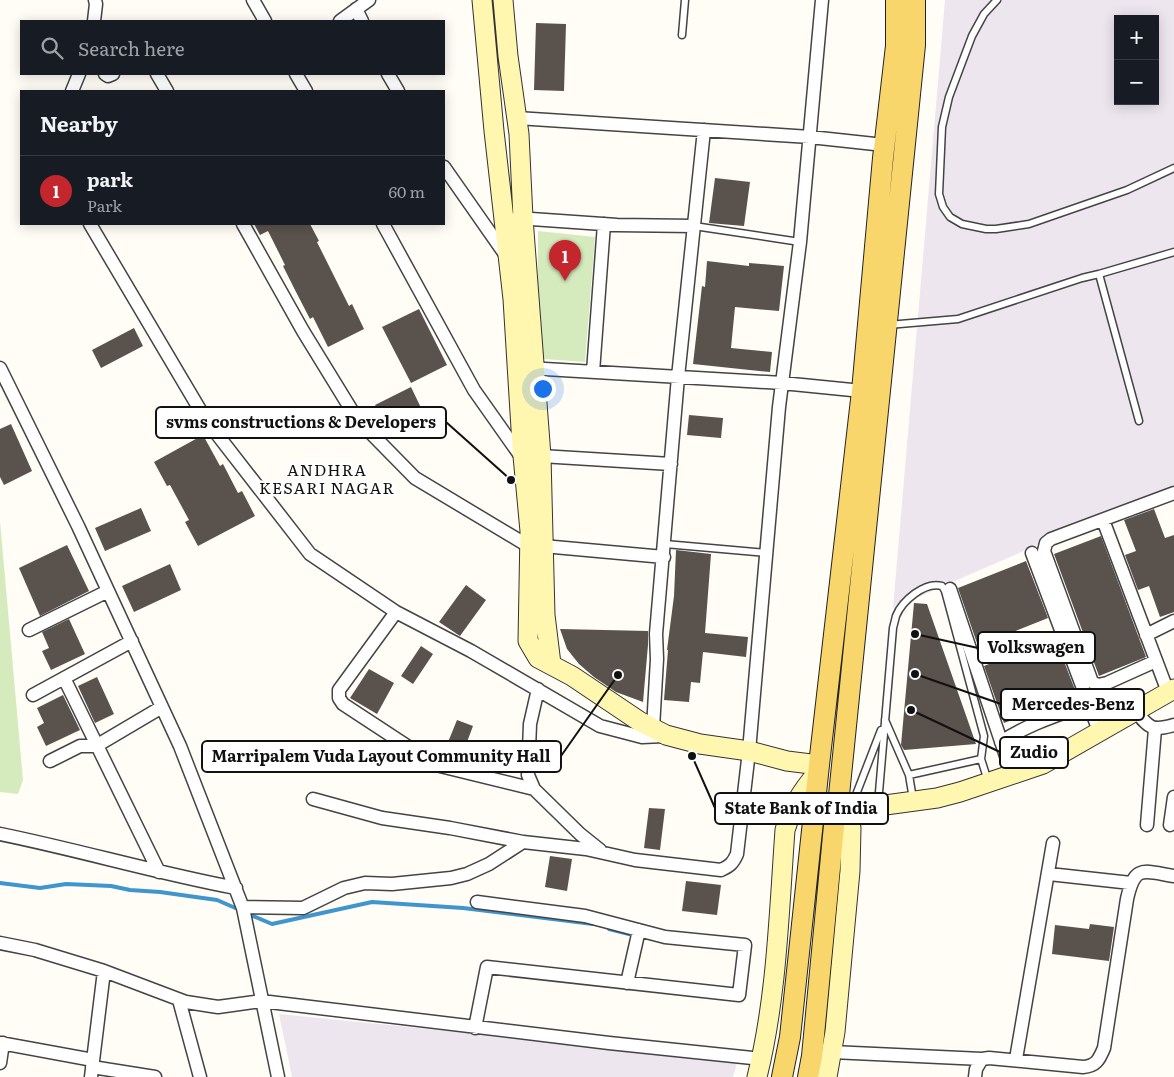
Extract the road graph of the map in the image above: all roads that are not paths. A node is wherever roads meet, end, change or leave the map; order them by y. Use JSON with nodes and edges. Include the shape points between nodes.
{"nodes":[{"id":1,"x":95,"y":0,"type":"edge"},
{"id":2,"x":253,"y":0,"type":"edge"},
{"id":3,"x":369,"y":0,"type":"edge"},
{"id":4,"x":482,"y":0,"type":"edge"},
{"id":5,"x":504,"y":0,"type":"edge"},
{"id":6,"x":685,"y":0,"type":"edge"},
{"id":7,"x":822,"y":0,"type":"edge"},
{"id":8,"x":896,"y":0,"type":"edge"},
{"id":9,"x":915,"y":0,"type":"edge"},
{"id":10,"x":997,"y":0,"type":"edge"},
{"id":11,"x":356,"y":9,"type":"junction"},
{"id":12,"x":94,"y":20,"type":"edge"},
{"id":13,"x":264,"y":20,"type":"edge"},
{"id":14,"x":341,"y":20,"type":"edge"},
{"id":15,"x":362,"y":20,"type":"edge"},
{"id":16,"x":682,"y":35,"type":"dead end"},
{"id":17,"x":80,"y":75,"type":"edge"},
{"id":18,"x":158,"y":75,"type":"edge"},
{"id":19,"x":297,"y":75,"type":"edge"},
{"id":20,"x":389,"y":75,"type":"edge"},
{"id":21,"x":72,"y":90,"type":"edge"},
{"id":22,"x":166,"y":90,"type":"edge"},
{"id":23,"x":305,"y":90,"type":"edge"},
{"id":24,"x":397,"y":90,"type":"edge"},
{"id":25,"x":517,"y":118,"type":"junction"},
{"id":26,"x":704,"y":130,"type":"junction"},
{"id":27,"x":810,"y":137,"type":"junction"},
{"id":28,"x":884,"y":145,"type":"junction"},
{"id":29,"x":445,"y":168,"type":"edge"},
{"id":30,"x":1174,"y":168,"type":"edge"},
{"id":31,"x":514,"y":218,"type":"junction"},
{"id":32,"x":604,"y":224,"type":"junction"},
{"id":33,"x":91,"y":225,"type":"edge"},
{"id":34,"x":244,"y":225,"type":"edge"},
{"id":35,"x":384,"y":225,"type":"edge"},
{"id":36,"x":694,"y":226,"type":"junction"},
{"id":37,"x":800,"y":242,"type":"junction"},
{"id":38,"x":1174,"y":252,"type":"edge"},
{"id":39,"x":507,"y":257,"type":"junction"},
{"id":40,"x":1099,"y":274,"type":"junction"},
{"id":41,"x":877,"y":325,"type":"junction"},
{"id":42,"x":0,"y":368,"type":"edge"},
{"id":43,"x":527,"y":368,"type":"junction"},
{"id":44,"x":593,"y":372,"type":"junction"},
{"id":45,"x":678,"y":378,"type":"junction"},
{"id":46,"x":782,"y":383,"type":"junction"},
{"id":47,"x":862,"y":392,"type":"junction"},
{"id":48,"x":1139,"y":422,"type":"dead end"},
{"id":49,"x":532,"y":458,"type":"junction"},
{"id":50,"x":671,"y":464,"type":"junction"},
{"id":51,"x":1174,"y":493,"type":"edge"},
{"id":52,"x":1103,"y":520,"type":"junction"},
{"id":53,"x":536,"y":546,"type":"junction"},
{"id":54,"x":664,"y":550,"type":"junction"},
{"id":55,"x":766,"y":553,"type":"junction"},
{"id":56,"x":1032,"y":553,"type":"dead end"},
{"id":57,"x":950,"y":589,"type":"dead end"},
{"id":58,"x":108,"y":591,"type":"junction"},
{"id":59,"x":396,"y":612,"type":"junction"},
{"id":60,"x":1174,"y":621,"type":"edge"},
{"id":61,"x":30,"y":630,"type":"dead end"},
{"id":62,"x":1146,"y":635,"type":"junction"},
{"id":63,"x":132,"y":641,"type":"junction"},
{"id":64,"x":1156,"y":661,"type":"junction"},
{"id":65,"x":64,"y":678,"type":"junction"},
{"id":66,"x":538,"y":689,"type":"junction"},
{"id":67,"x":1171,"y":691,"type":"edge"},
{"id":68,"x":33,"y":696,"type":"dead end"},
{"id":69,"x":1088,"y":704,"type":"junction"},
{"id":70,"x":162,"y":707,"type":"junction"},
{"id":71,"x":1136,"y":711,"type":"junction"},
{"id":72,"x":885,"y":719,"type":"junction"},
{"id":73,"x":1174,"y":725,"type":"edge"},
{"id":74,"x":1155,"y":729,"type":"junction"},
{"id":75,"x":1099,"y":731,"type":"junction"},
{"id":76,"x":660,"y":732,"type":"junction"},
{"id":77,"x":1002,"y":742,"type":"junction"},
{"id":78,"x":96,"y":746,"type":"junction"},
{"id":79,"x":749,"y":751,"type":"junction"},
{"id":80,"x":981,"y":759,"type":"junction"},
{"id":81,"x":50,"y":762,"type":"dead end"},
{"id":82,"x":818,"y":768,"type":"junction"},
{"id":83,"x":1012,"y":774,"type":"junction"},
{"id":84,"x":909,"y":775,"type":"junction"},
{"id":85,"x":988,"y":783,"type":"junction"},
{"id":86,"x":534,"y":789,"type":"junction"},
{"id":87,"x":1174,"y":797,"type":"edge"},
{"id":88,"x":313,"y":799,"type":"dead end"},
{"id":89,"x":913,"y":801,"type":"junction"},
{"id":90,"x":815,"y":804,"type":"junction"},
{"id":91,"x":845,"y":806,"type":"junction"},
{"id":92,"x":878,"y":806,"type":"junction"},
{"id":93,"x":1147,"y":825,"type":"dead end"},
{"id":94,"x":1170,"y":825,"type":"dead end"},
{"id":95,"x":0,"y":834,"type":"edge"},
{"id":96,"x":523,"y":842,"type":"junction"},
{"id":97,"x":1054,"y":843,"type":"dead end"},
{"id":98,"x":604,"y":853,"type":"junction"},
{"id":99,"x":159,"y":872,"type":"junction"},
{"id":100,"x":1049,"y":874,"type":"junction"},
{"id":101,"x":1174,"y":876,"type":"edge"},
{"id":102,"x":1130,"y":883,"type":"junction"},
{"id":103,"x":236,"y":888,"type":"junction"},
{"id":104,"x":477,"y":902,"type":"dead end"},
{"id":105,"x":244,"y":911,"type":"junction"},
{"id":106,"x":639,"y":930,"type":"junction"},
{"id":107,"x":0,"y":943,"type":"edge"},
{"id":108,"x":104,"y":971,"type":"junction"},
{"id":109,"x":627,"y":983,"type":"junction"},
{"id":110,"x":179,"y":1000,"type":"junction"},
{"id":111,"x":261,"y":1001,"type":"junction"},
{"id":112,"x":475,"y":1028,"type":"junction"},
{"id":113,"x":1,"y":1043,"type":"edge"},
{"id":114,"x":832,"y":1052,"type":"junction"},
{"id":115,"x":762,"y":1059,"type":"junction"},
{"id":116,"x":982,"y":1059,"type":"junction"},
{"id":117,"x":1016,"y":1059,"type":"junction"},
{"id":118,"x":0,"y":1063,"type":"edge"},
{"id":119,"x":92,"y":1068,"type":"edge"},
{"id":120,"x":155,"y":1077,"type":"edge"},
{"id":121,"x":200,"y":1077,"type":"edge"},
{"id":122,"x":278,"y":1077,"type":"edge"},
{"id":123,"x":757,"y":1077,"type":"edge"},
{"id":124,"x":782,"y":1077,"type":"edge"},
{"id":125,"x":808,"y":1077,"type":"edge"},
{"id":126,"x":827,"y":1077,"type":"edge"},
{"id":127,"x":975,"y":1077,"type":"edge"}],
"edges":[{"from":1,"to":12,"type":"street"},
{"from":2,"to":13,"type":"street"},
{"from":3,"to":11,"type":"street"},
{"from":4,"to":31,"type":"street","via":[[494,131]]},
{"from":5,"to":25,"type":"street"},
{"from":6,"to":16,"type":"lane"},
{"from":7,"to":27,"type":"street"},
{"from":8,"to":28,"type":"main road","via":[[896,46]]},
{"from":9,"to":41,"type":"main road","via":[[916,45]]},
{"from":10,"to":30,"type":"lane","via":[[984,14],[972,36],[949,97],[942,127],[939,194],[950,217],[962,224],[986,229],[1029,224],[1127,190]]},
{"from":11,"to":14,"type":"street"},
{"from":11,"to":15,"type":"street"},
{"from":17,"to":21,"type":"street"},
{"from":18,"to":22,"type":"street"},
{"from":19,"to":23,"type":"street"},
{"from":20,"to":24,"type":"street"},
{"from":25,"to":26,"type":"street"},
{"from":25,"to":31,"type":"street"},
{"from":26,"to":27,"type":"street"},
{"from":26,"to":36,"type":"street"},
{"from":27,"to":28,"type":"street"},
{"from":27,"to":37,"type":"street"},
{"from":28,"to":41,"type":"main road"},
{"from":29,"to":39,"type":"street"},
{"from":31,"to":32,"type":"street"},
{"from":31,"to":39,"type":"street"},
{"from":31,"to":43,"type":"street","via":[[532,348]]},
{"from":32,"to":36,"type":"street"},
{"from":32,"to":44,"type":"street"},
{"from":33,"to":59,"type":"street","via":[[206,420],[310,554]]},
{"from":34,"to":53,"type":"street","via":[[357,419],[415,478]]},
{"from":35,"to":49,"type":"street","via":[[474,390]]},
{"from":36,"to":37,"type":"lane"},
{"from":36,"to":45,"type":"street"},
{"from":37,"to":46,"type":"street"},
{"from":38,"to":40,"type":"lane"},
{"from":39,"to":43,"type":"street"},
{"from":40,"to":41,"type":"lane","via":[[958,319]]},
{"from":40,"to":48,"type":"lane"},
{"from":41,"to":47,"type":"main road"},
{"from":41,"to":91,"type":"main road"},
{"from":42,"to":58,"type":"street"},
{"from":43,"to":44,"type":"street"},
{"from":43,"to":49,"type":"street"},
{"from":44,"to":45,"type":"street"},
{"from":45,"to":46,"type":"street"},
{"from":45,"to":50,"type":"street"},
{"from":46,"to":47,"type":"street"},
{"from":46,"to":55,"type":"street"},
{"from":47,"to":82,"type":"main road"},
{"from":49,"to":50,"type":"street"},
{"from":49,"to":53,"type":"street","via":[[530,531]]},
{"from":50,"to":54,"type":"street"},
{"from":51,"to":52,"type":"street"},
{"from":52,"to":62,"type":"street"},
{"from":52,"to":64,"type":"street","via":[[1051,539],[1046,543],[1044,552],[1092,682],[1098,685],[1107,683]]},
{"from":53,"to":54,"type":"street"},
{"from":53,"to":76,"type":"street","via":[[528,641],[538,658]]},
{"from":54,"to":55,"type":"lane"},
{"from":54,"to":76,"type":"street","via":[[656,634]]},
{"from":55,"to":79,"type":"street"},
{"from":56,"to":69,"type":"street"},
{"from":57,"to":77,"type":"street"},
{"from":58,"to":61,"type":"street"},
{"from":58,"to":63,"type":"street"},
{"from":59,"to":66,"type":"street"},
{"from":59,"to":86,"type":"street","via":[[339,690],[338,698],[342,704],[436,765]]},
{"from":60,"to":62,"type":"street"},
{"from":62,"to":64,"type":"street"},
{"from":63,"to":65,"type":"street"},
{"from":63,"to":70,"type":"street"},
{"from":64,"to":67,"type":"street"},
{"from":65,"to":68,"type":"street"},
{"from":65,"to":78,"type":"street"},
{"from":66,"to":76,"type":"street","via":[[600,726],[642,737]]},
{"from":66,"to":86,"type":"street","via":[[530,724],[528,775]]},
{"from":67,"to":71,"type":"street"},
{"from":69,"to":75,"type":"street"},
{"from":69,"to":77,"type":"street","via":[[1041,721]]},
{"from":70,"to":78,"type":"street"},
{"from":70,"to":103,"type":"street"},
{"from":71,"to":74,"type":"street"},
{"from":71,"to":75,"type":"street"},
{"from":72,"to":80,"type":"lane","via":[[896,615],[924,588],[936,584],[942,586],[984,736]]},
{"from":72,"to":84,"type":"lane"},
{"from":72,"to":91,"type":"lane"},
{"from":72,"to":92,"type":"lane"},
{"from":73,"to":74,"type":"street"},
{"from":74,"to":93,"type":"street"},
{"from":75,"to":83,"type":"street","via":[[1043,764]]},
{"from":76,"to":79,"type":"street","via":[[700,744]]},
{"from":77,"to":83,"type":"street"},
{"from":78,"to":81,"type":"street","via":[[80,746]]},
{"from":78,"to":99,"type":"street"},
{"from":79,"to":82,"type":"street"},
{"from":79,"to":98,"type":"street","via":[[737,854],[730,866],[721,870]]},
{"from":80,"to":84,"type":"lane"},
{"from":80,"to":85,"type":"lane"},
{"from":82,"to":90,"type":"main road"},
{"from":82,"to":115,"type":"street","via":[[792,808],[785,830],[772,992]]},
{"from":83,"to":85,"type":"street"},
{"from":84,"to":89,"type":"lane"},
{"from":85,"to":89,"type":"street","via":[[937,798]]},
{"from":86,"to":98,"type":"street"},
{"from":87,"to":94,"type":"street"},
{"from":88,"to":96,"type":"street","via":[[382,818]]},
{"from":89,"to":92,"type":"street"},
{"from":90,"to":91,"type":"street"},
{"from":90,"to":124,"type":"main road","via":[[790,1037]]},
{"from":91,"to":92,"type":"street"},
{"from":91,"to":114,"type":"street","via":[[851,828],[850,871]]},
{"from":91,"to":125,"type":"main road","via":[[835,815]]},
{"from":95,"to":99,"type":"street"},
{"from":96,"to":98,"type":"street"},
{"from":96,"to":105,"type":"street","via":[[489,864],[451,878],[392,884],[364,883],[344,888],[303,908]]},
{"from":97,"to":100,"type":"street"},
{"from":99,"to":103,"type":"street"},
{"from":100,"to":102,"type":"street"},
{"from":100,"to":117,"type":"street"},
{"from":101,"to":102,"type":"street","via":[[1143,872],[1135,875]]},
{"from":102,"to":117,"type":"street","via":[[1100,1059],[1083,1067]]},
{"from":103,"to":105,"type":"street"},
{"from":104,"to":106,"type":"street","via":[[585,916]]},
{"from":105,"to":111,"type":"street"},
{"from":106,"to":109,"type":"street"},
{"from":106,"to":109,"type":"street","via":[[665,937],[745,945],[739,995]]},
{"from":107,"to":108,"type":"street"},
{"from":108,"to":110,"type":"street"},
{"from":108,"to":119,"type":"street"},
{"from":109,"to":112,"type":"street","via":[[487,967]]},
{"from":110,"to":111,"type":"street","via":[[218,1007]]},
{"from":110,"to":121,"type":"street"},
{"from":111,"to":112,"type":"street"},
{"from":111,"to":122,"type":"street"},
{"from":112,"to":115,"type":"street"},
{"from":113,"to":118,"type":"street"},
{"from":113,"to":119,"type":"street"},
{"from":114,"to":116,"type":"street"},
{"from":114,"to":126,"type":"street"},
{"from":115,"to":123,"type":"street"},
{"from":116,"to":117,"type":"street"},
{"from":116,"to":127,"type":"street"},
{"from":119,"to":120,"type":"street"}]}
